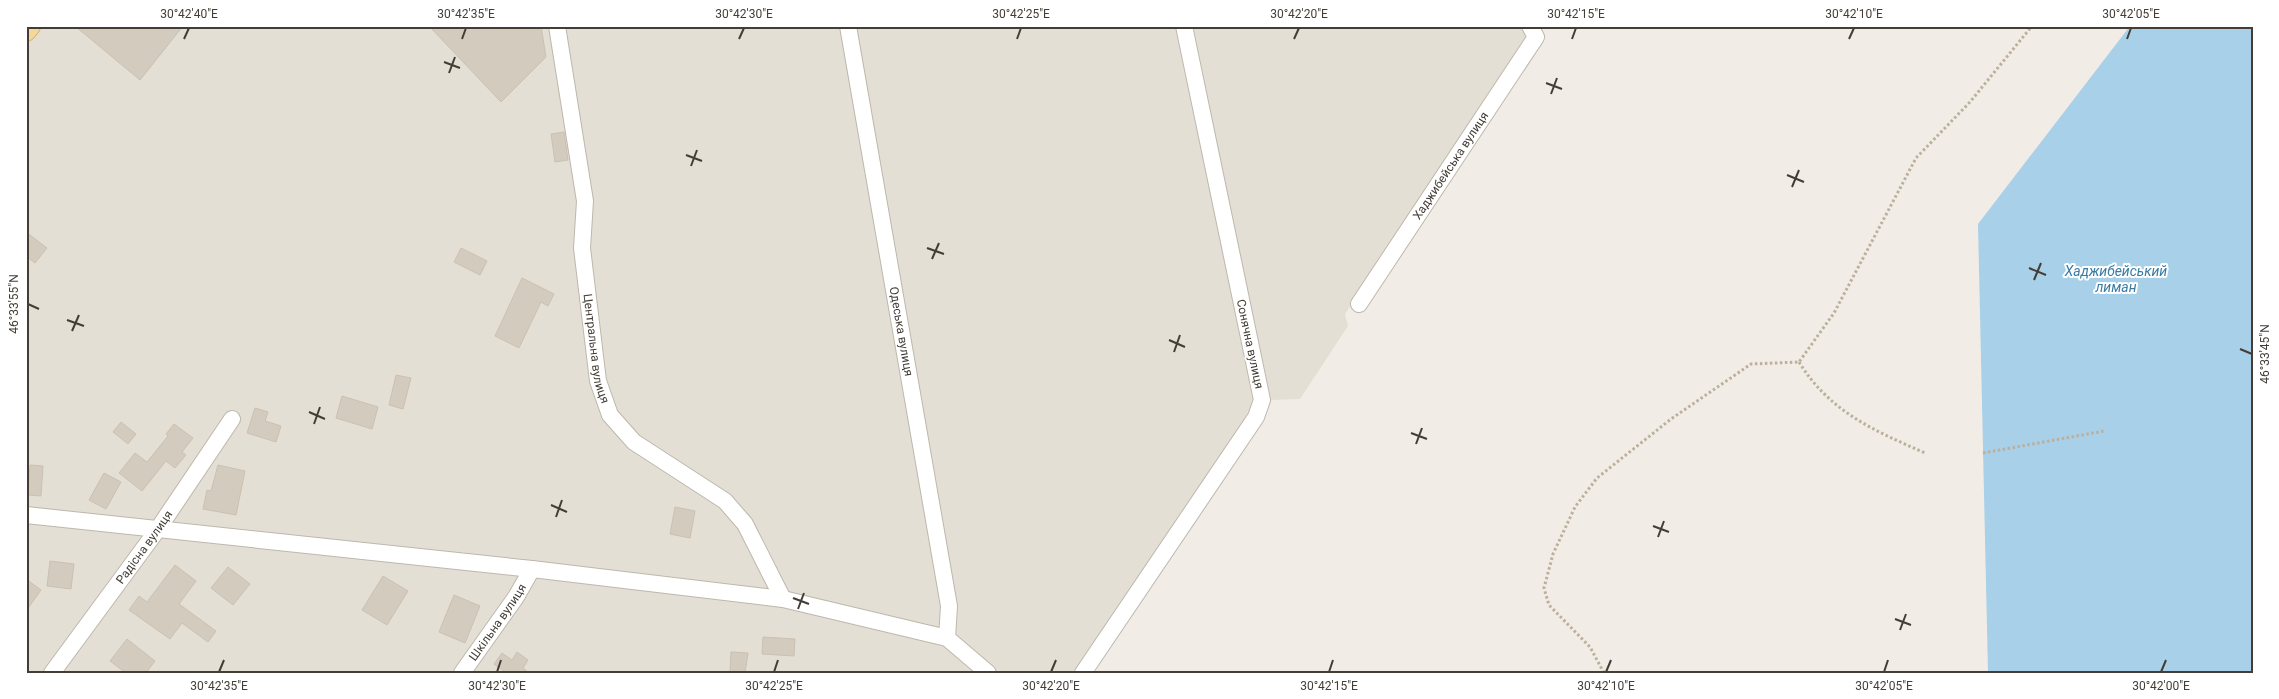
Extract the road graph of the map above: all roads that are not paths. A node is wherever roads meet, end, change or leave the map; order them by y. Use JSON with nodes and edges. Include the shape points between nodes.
{"nodes":[{"id":1,"x":30,"y":26,"type":"edge"},
{"id":2,"x":557,"y":26,"type":"edge"},
{"id":3,"x":848,"y":26,"type":"edge"},
{"id":4,"x":1184,"y":26,"type":"edge"},
{"id":5,"x":1530,"y":26,"type":"edge"},
{"id":6,"x":26,"y":31,"type":"edge"},
{"id":7,"x":1359,"y":304,"type":"dead end"},
{"id":8,"x":232,"y":419,"type":"dead end"},
{"id":9,"x":26,"y":515,"type":"edge"},
{"id":10,"x":158,"y":529,"type":"junction"},
{"id":11,"x":532,"y":569,"type":"junction"},
{"id":12,"x":783,"y":599,"type":"junction"},
{"id":13,"x":947,"y":638,"type":"junction"},
{"id":14,"x":52,"y":673,"type":"edge"},
{"id":15,"x":462,"y":673,"type":"edge"},
{"id":16,"x":988,"y":673,"type":"edge"},
{"id":17,"x":1083,"y":673,"type":"edge"}],
"edges":[{"from":1,"to":6,"type":"main road"},
{"from":2,"to":12,"type":"street","name":"Центральна вулиця","via":[[585,201],[582,248],[598,381],[610,415],[634,442],[725,501],[745,524]]},
{"from":3,"to":13,"type":"street","name":"Одеська вулиця","via":[[949,606]]},
{"from":4,"to":17,"type":"street","name":"Сонячна вулиця","via":[[1262,400],[1256,417]]},
{"from":5,"to":7,"type":"street","name":"Хаджибейська вулиця","via":[[1536,37]]},
{"from":8,"to":10,"type":"street","name":"Радісна вулиця"},
{"from":9,"to":10,"type":"street"},
{"from":10,"to":11,"type":"street"},
{"from":10,"to":14,"type":"street","name":"Радісна вулиця"},
{"from":11,"to":12,"type":"street"},
{"from":11,"to":15,"type":"street","name":"Шкільна вулиця"},
{"from":12,"to":13,"type":"street"},
{"from":13,"to":16,"type":"street"}]}
